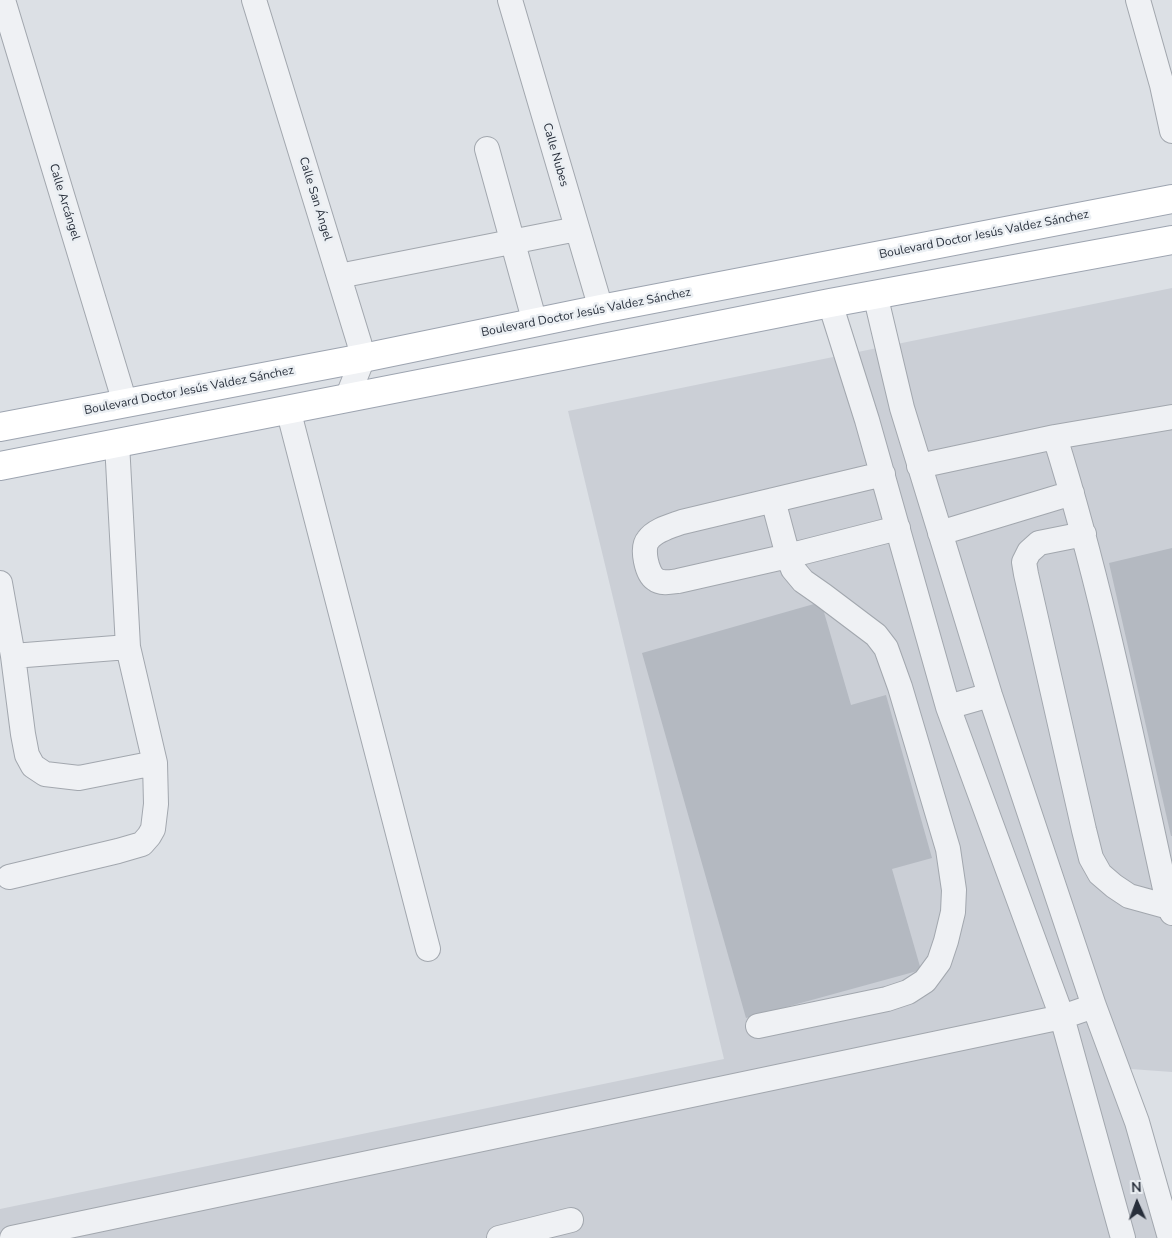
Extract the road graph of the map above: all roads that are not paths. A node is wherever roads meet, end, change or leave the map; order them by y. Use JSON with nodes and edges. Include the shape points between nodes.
{"nodes":[{"id":1,"x":3,"y":0,"type":"edge"},
{"id":2,"x":254,"y":0,"type":"edge"},
{"id":3,"x":510,"y":0,"type":"edge"},
{"id":4,"x":1138,"y":0,"type":"edge"},
{"id":5,"x":1172,"y":131,"type":"edge"},
{"id":6,"x":487,"y":149,"type":"dead end"},
{"id":7,"x":1172,"y":199,"type":"edge"},
{"id":8,"x":577,"y":229,"type":"junction"},
{"id":9,"x":1172,"y":240,"type":"edge"},
{"id":10,"x":512,"y":242,"type":"junction"},
{"id":11,"x":339,"y":276,"type":"junction"},
{"id":12,"x":874,"y":294,"type":"junction"},
{"id":13,"x":830,"y":303,"type":"junction"},
{"id":14,"x":601,"y":309,"type":"junction"},
{"id":15,"x":535,"y":323,"type":"junction"},
{"id":16,"x":363,"y":358,"type":"junction"},
{"id":17,"x":347,"y":398,"type":"junction"},
{"id":18,"x":126,"y":403,"type":"junction"},
{"id":19,"x":288,"y":409,"type":"junction"},
{"id":20,"x":1172,"y":417,"type":"edge"},
{"id":21,"x":0,"y":427,"type":"edge"},
{"id":22,"x":1054,"y":437,"type":"junction"},
{"id":23,"x":117,"y":443,"type":"junction"},
{"id":24,"x":0,"y":466,"type":"edge"},
{"id":25,"x":919,"y":466,"type":"junction"},
{"id":26,"x":882,"y":474,"type":"junction"},
{"id":27,"x":1072,"y":493,"type":"junction"},
{"id":28,"x":773,"y":500,"type":"junction"},
{"id":29,"x":898,"y":528,"type":"junction"},
{"id":30,"x":940,"y":533,"type":"junction"},
{"id":31,"x":1084,"y":534,"type":"junction"},
{"id":32,"x":788,"y":556,"type":"junction"},
{"id":33,"x":0,"y":584,"type":"edge"},
{"id":34,"x":128,"y":647,"type":"junction"},
{"id":35,"x":14,"y":656,"type":"junction"},
{"id":36,"x":990,"y":695,"type":"junction"},
{"id":37,"x":948,"y":707,"type":"junction"},
{"id":38,"x":155,"y":763,"type":"junction"},
{"id":39,"x":9,"y":877,"type":"dead end"},
{"id":40,"x":1170,"y":910,"type":"edge"},
{"id":41,"x":428,"y":949,"type":"dead end"},
{"id":42,"x":1094,"y":1006,"type":"junction"},
{"id":43,"x":1062,"y":1017,"type":"junction"},
{"id":44,"x":758,"y":1026,"type":"dead end"},
{"id":45,"x":571,"y":1220,"type":"dead end"},
{"id":46,"x":12,"y":1238,"type":"edge"},
{"id":47,"x":499,"y":1238,"type":"edge"},
{"id":48,"x":1123,"y":1238,"type":"edge"},
{"id":49,"x":1170,"y":1238,"type":"edge"}],
"edges":[{"from":1,"to":18,"type":"street","name":"Calle Arcángel"},
{"from":2,"to":11,"type":"street","name":"Calle San Ángel"},
{"from":3,"to":8,"type":"street","name":"Calle Nubes"},
{"from":4,"to":5,"type":"street"},
{"from":6,"to":10,"type":"street"},
{"from":7,"to":14,"type":"main road","name":"Boulevard Doctor Jesús Valdez Sánchez"},
{"from":8,"to":10,"type":"street"},
{"from":8,"to":14,"type":"street","name":"Calle Nubes"},
{"from":9,"to":12,"type":"main road"},
{"from":10,"to":11,"type":"street"},
{"from":10,"to":15,"type":"street"},
{"from":11,"to":16,"type":"street","name":"Calle San Ángel"},
{"from":12,"to":13,"type":"main road"},
{"from":12,"to":25,"type":"street"},
{"from":13,"to":17,"type":"main road"},
{"from":13,"to":26,"type":"street"},
{"from":14,"to":15,"type":"main road","name":"Boulevard Doctor Jesús Valdez Sánchez"},
{"from":15,"to":16,"type":"main road","name":"Boulevard Doctor Jesús Valdez Sánchez"},
{"from":16,"to":17,"type":"street"},
{"from":16,"to":18,"type":"main road","name":"Boulevard Doctor Jesús Valdez Sánchez"},
{"from":17,"to":19,"type":"main road"},
{"from":18,"to":21,"type":"main road","name":"Boulevard Doctor Jesús Valdez Sánchez"},
{"from":19,"to":23,"type":"main road"},
{"from":19,"to":41,"type":"street"},
{"from":20,"to":22,"type":"street"},
{"from":22,"to":25,"type":"street"},
{"from":22,"to":27,"type":"street"},
{"from":23,"to":24,"type":"main road"},
{"from":23,"to":34,"type":"street"},
{"from":25,"to":30,"type":"street"},
{"from":26,"to":28,"type":"street"},
{"from":26,"to":29,"type":"street"},
{"from":27,"to":30,"type":"street"},
{"from":27,"to":31,"type":"street"},
{"from":28,"to":32,"type":"street"},
{"from":28,"to":32,"type":"street","via":[[682,522],[659,531],[646,543],[648,568],[656,580],[678,581]]},
{"from":29,"to":32,"type":"street"},
{"from":29,"to":37,"type":"street"},
{"from":30,"to":36,"type":"street"},
{"from":31,"to":40,"type":"street"},
{"from":31,"to":40,"type":"street","via":[[1039,544],[1029,552],[1024,562],[1084,830],[1091,858],[1100,874],[1129,896]]},
{"from":32,"to":44,"type":"street","via":[[803,582],[876,635],[886,648],[948,849],[954,912],[939,962],[925,981],[908,992]]},
{"from":33,"to":35,"type":"street"},
{"from":34,"to":35,"type":"street"},
{"from":34,"to":38,"type":"street"},
{"from":35,"to":38,"type":"street","via":[[23,734],[33,766],[45,774],[79,778]]},
{"from":36,"to":37,"type":"street"},
{"from":36,"to":42,"type":"street"},
{"from":37,"to":43,"type":"street"},
{"from":38,"to":39,"type":"street","via":[[153,829],[142,844]]},
{"from":42,"to":43,"type":"street"},
{"from":42,"to":49,"type":"street","via":[[1137,1122]]},
{"from":43,"to":46,"type":"street"},
{"from":43,"to":48,"type":"street"},
{"from":45,"to":47,"type":"street"}]}
